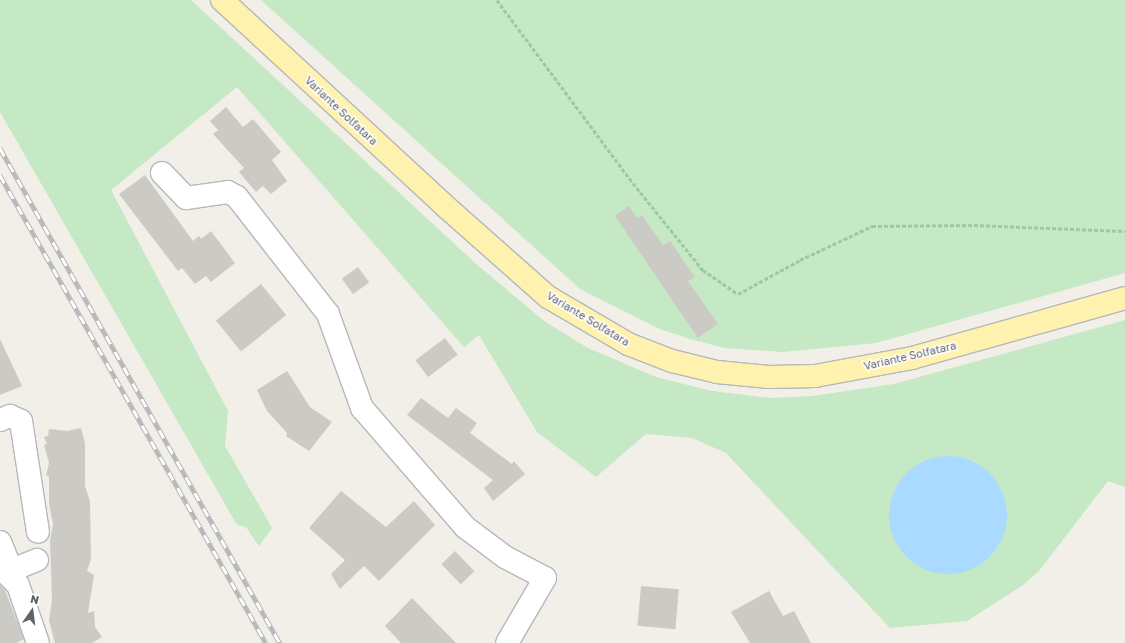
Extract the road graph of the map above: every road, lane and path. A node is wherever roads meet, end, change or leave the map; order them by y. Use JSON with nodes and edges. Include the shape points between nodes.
{"nodes":[{"id":1,"x":222,"y":0,"type":"edge"},
{"id":2,"x":497,"y":0,"type":"edge"},
{"id":3,"x":162,"y":173,"type":"dead end"},
{"id":4,"x":1125,"y":231,"type":"edge"},
{"id":5,"x":1125,"y":298,"type":"edge"},
{"id":6,"x":0,"y":420,"type":"edge"},
{"id":7,"x":38,"y":532,"type":"dead end"},
{"id":8,"x":0,"y":542,"type":"edge"},
{"id":9,"x":37,"y":560,"type":"dead end"},
{"id":10,"x":10,"y":574,"type":"edge"},
{"id":11,"x":38,"y":643,"type":"edge"},
{"id":12,"x":507,"y":643,"type":"edge"}],
"edges":[{"from":1,"to":5,"type":"main road","name":"Variante Solfatara","via":[[444,205],[548,297],[628,344],[672,360],[717,372],[768,377],[815,376],[912,358]]},
{"from":2,"to":4,"type":"path","via":[[633,183],[703,270],[738,294],[800,260],[872,226],[974,224]]},
{"from":3,"to":12,"type":"street","via":[[186,198],[228,192],[237,197],[328,314],[362,408],[465,527],[505,557],[545,578]]},
{"from":6,"to":7,"type":"street","via":[[10,416],[21,422]]},
{"from":8,"to":10,"type":"street"},
{"from":9,"to":10,"type":"street"},
{"from":10,"to":11,"type":"street"}]}
